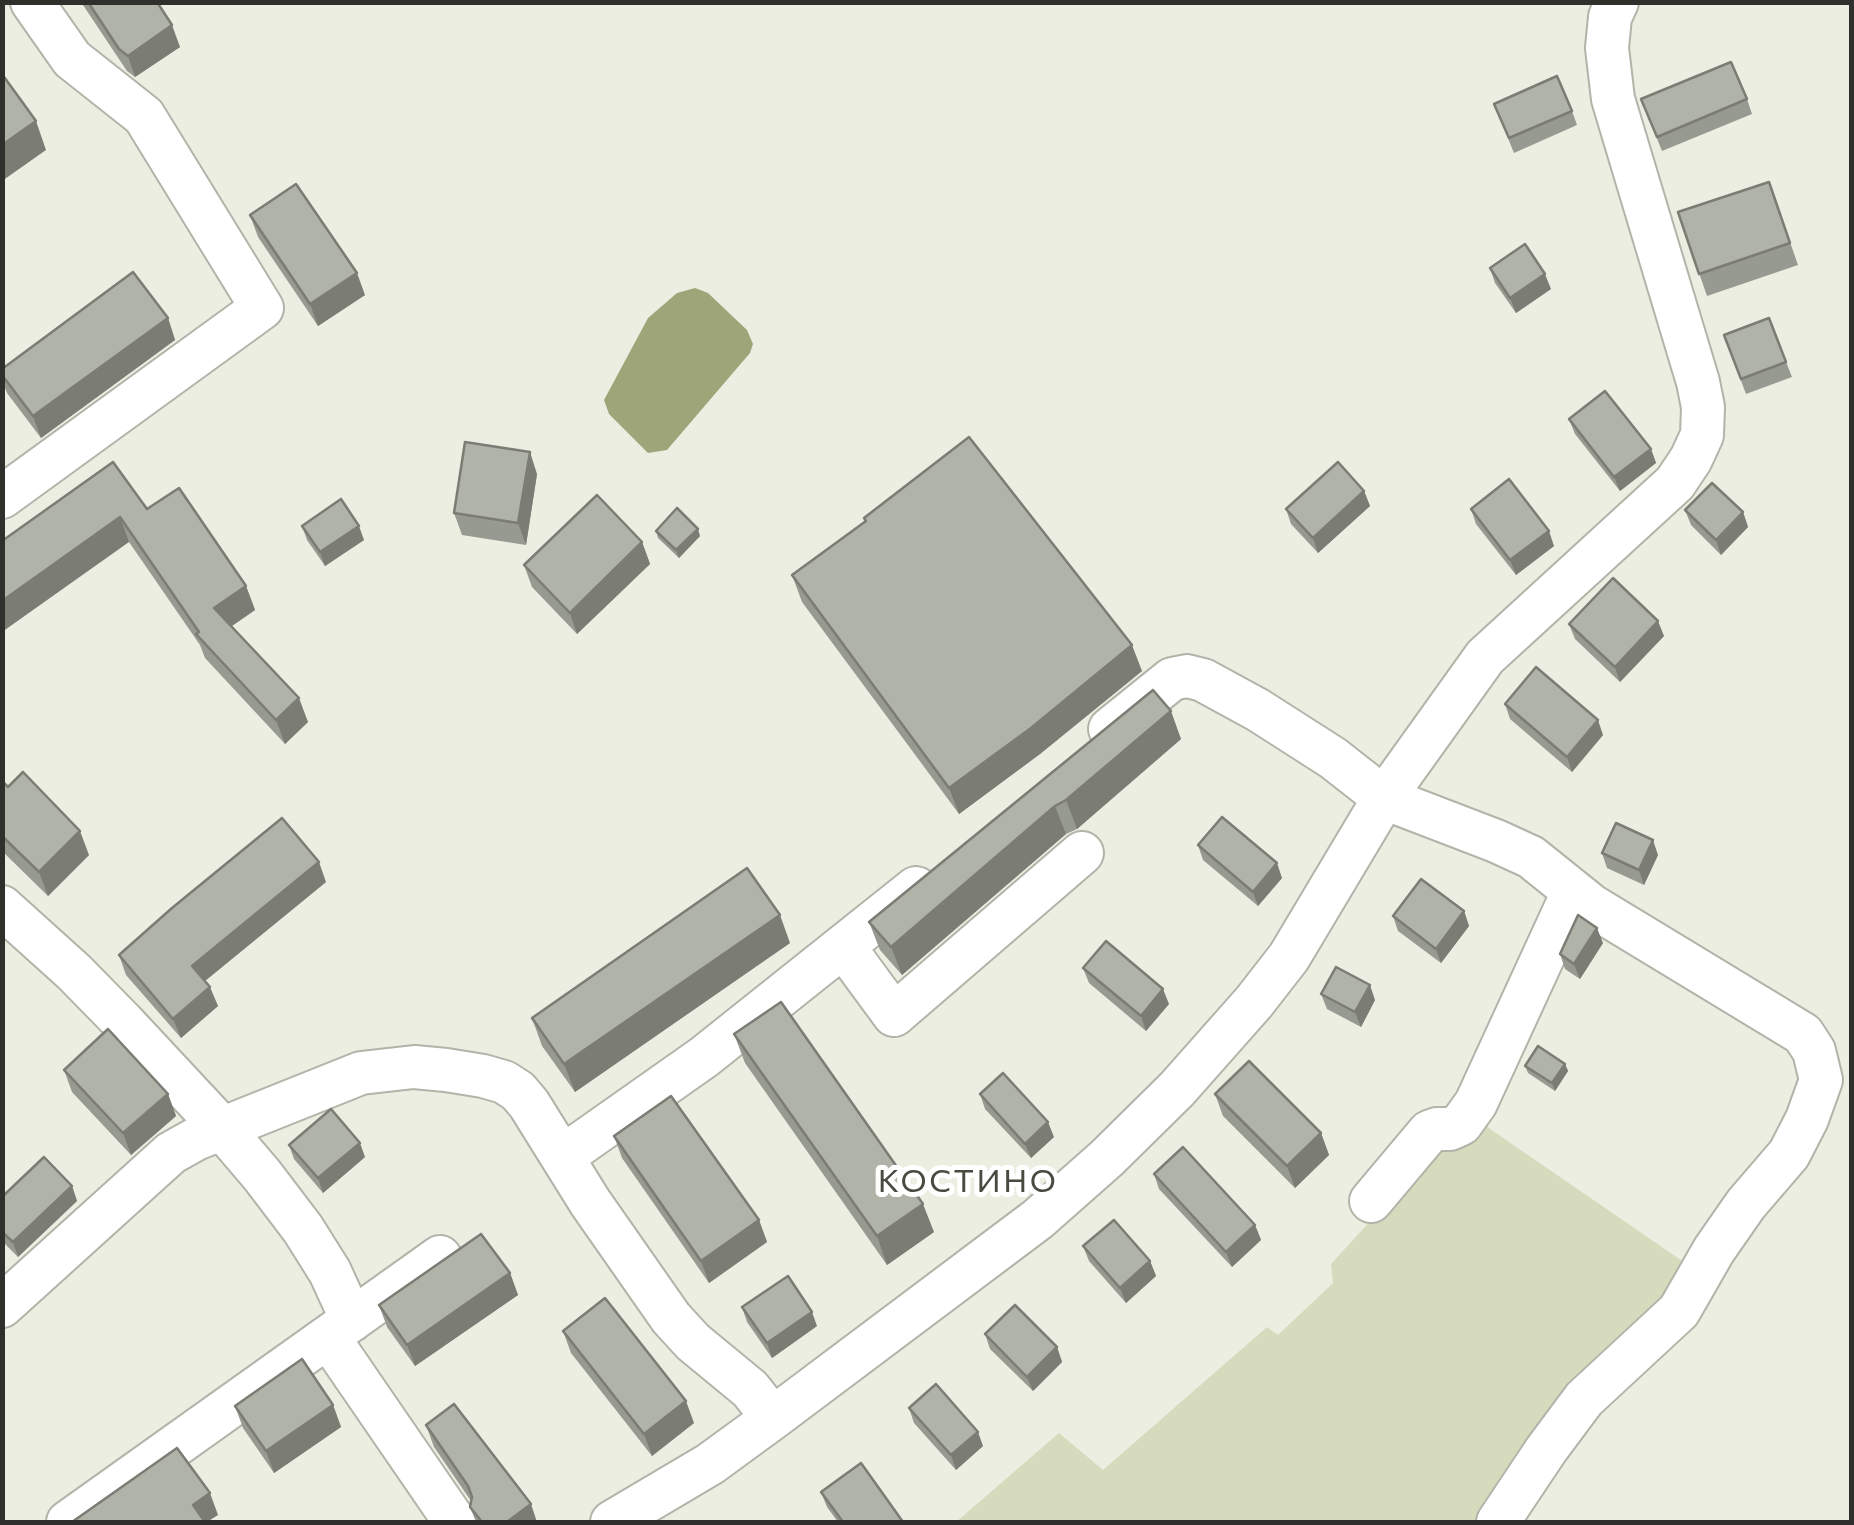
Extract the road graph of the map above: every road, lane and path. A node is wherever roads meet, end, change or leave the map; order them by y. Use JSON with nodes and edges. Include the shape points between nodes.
{"nodes":[{"id":1,"x":32,"y":2,"type":"edge"},
{"id":2,"x":1617,"y":2,"type":"edge"},
{"id":3,"x":2,"y":497,"type":"edge"},
{"id":4,"x":1074,"y":758,"type":"edge"},
{"id":5,"x":1384,"y":798,"type":"junction"},
{"id":6,"x":1082,"y":853,"type":"dead end"},
{"id":7,"x":946,"y":864,"type":"edge"},
{"id":8,"x":1573,"y":892,"type":"junction"},
{"id":9,"x":2,"y":907,"type":"edge"},
{"id":10,"x":844,"y":947,"type":"junction"},
{"id":11,"x":221,"y":1127,"type":"junction"},
{"id":12,"x":562,"y":1157,"type":"junction"},
{"id":13,"x":1371,"y":1201,"type":"dead end"},
{"id":14,"x":440,"y":1257,"type":"edge"},
{"id":15,"x":2,"y":1306,"type":"edge"},
{"id":16,"x":340,"y":1329,"type":"junction"},
{"id":17,"x":773,"y":1418,"type":"junction"},
{"id":18,"x":68,"y":1522,"type":"edge"},
{"id":19,"x":455,"y":1522,"type":"edge"},
{"id":20,"x":612,"y":1522,"type":"edge"},
{"id":21,"x":1498,"y":1522,"type":"edge"}],
"edges":[{"from":1,"to":3,"type":"street","via":[[72,59],[144,116],[262,308]]},
{"from":2,"to":5,"type":"street","via":[[1606,48],[1614,99],[1698,382],[1702,435],[1675,482],[1485,657]]},
{"from":4,"to":5,"type":"street","via":[[1172,678],[1187,676],[1258,710]]},
{"from":5,"to":8,"type":"street","via":[[1531,857]]},
{"from":5,"to":17,"type":"street","via":[[1288,957],[1177,1089],[1038,1219]]},
{"from":6,"to":10,"type":"street","via":[[894,1016]]},
{"from":7,"to":10,"type":"street"},
{"from":8,"to":13,"type":"street","via":[[1476,1103],[1462,1124],[1429,1132]]},
{"from":8,"to":21,"type":"street","via":[[1803,1034],[1822,1080],[1790,1154],[1746,1204],[1678,1311],[1584,1399]]},
{"from":9,"to":11,"type":"street","via":[[87,984]]},
{"from":10,"to":12,"type":"street"},
{"from":11,"to":12,"type":"street","via":[[361,1073],[446,1070],[518,1091]]},
{"from":11,"to":15,"type":"street","via":[[172,1153]]},
{"from":11,"to":16,"type":"street","via":[[330,1272]]},
{"from":12,"to":17,"type":"street","via":[[671,1318]]},
{"from":14,"to":16,"type":"street"},
{"from":16,"to":18,"type":"street"},
{"from":16,"to":19,"type":"street"},
{"from":17,"to":20,"type":"street"}]}
